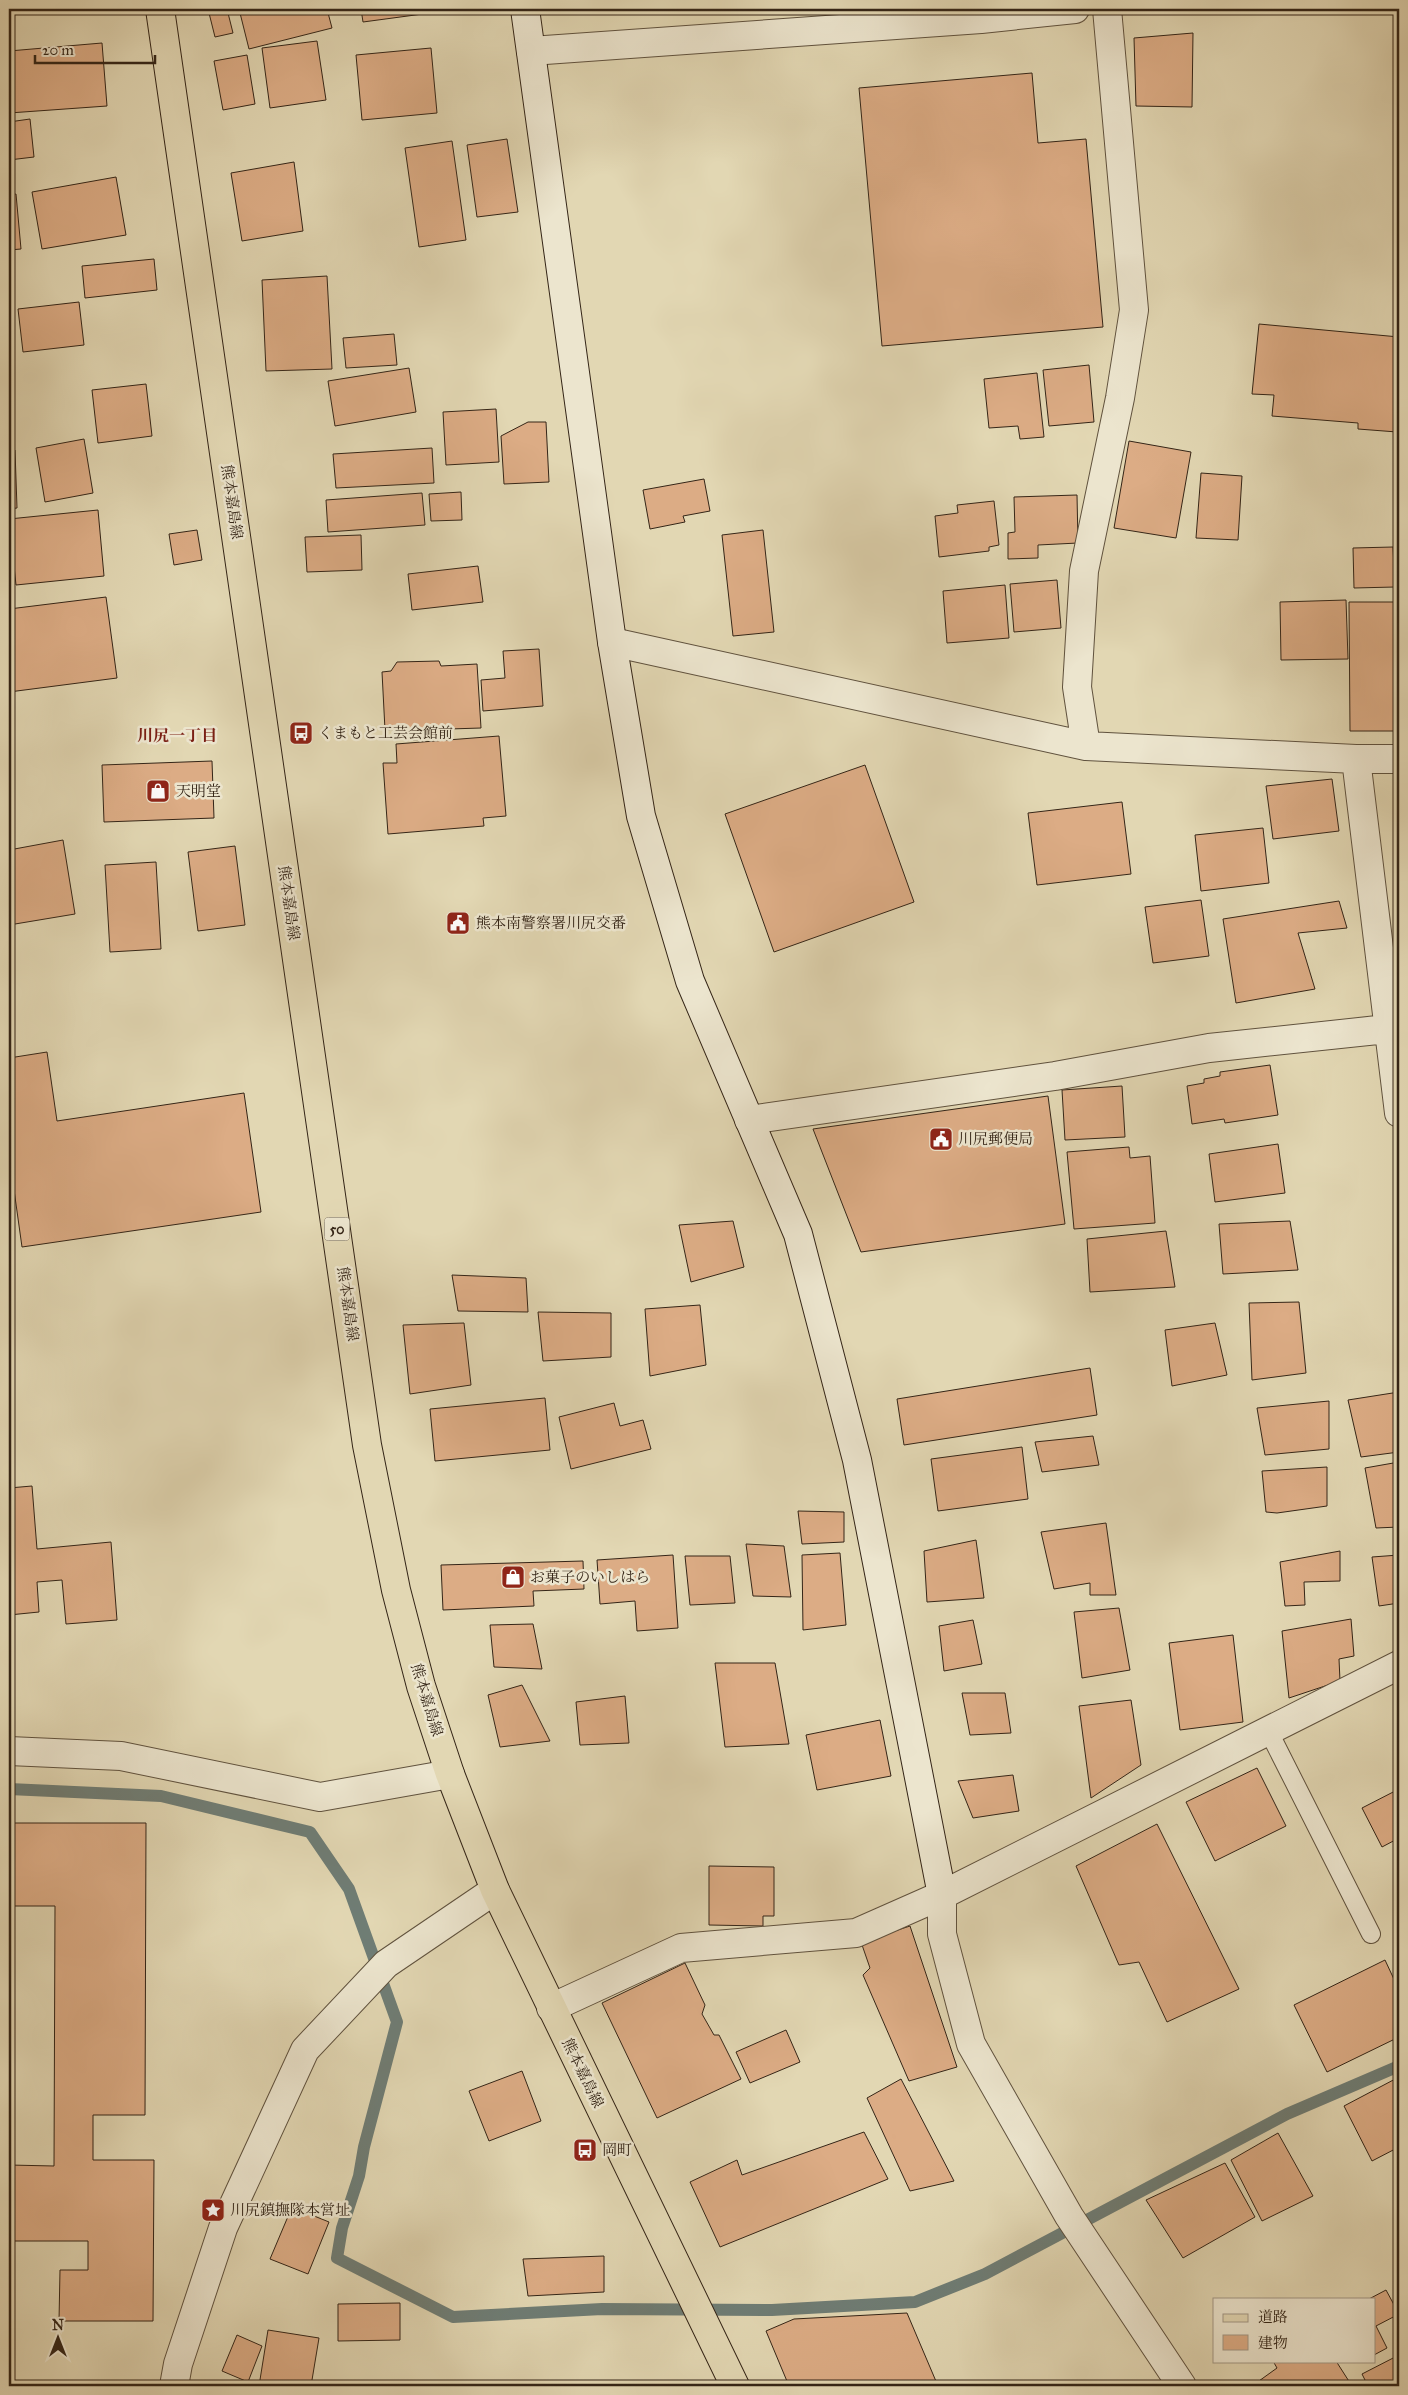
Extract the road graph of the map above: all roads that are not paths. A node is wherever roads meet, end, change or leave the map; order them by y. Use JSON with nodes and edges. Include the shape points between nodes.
{"nodes":[{"id":1,"x":160,"y":9,"type":"edge"},
{"id":2,"x":525,"y":9,"type":"edge"},
{"id":3,"x":1076,"y":9,"type":"edge"},
{"id":4,"x":1107,"y":9,"type":"edge"},
{"id":5,"x":531,"y":51,"type":"junction"},
{"id":6,"x":612,"y":642,"type":"junction"},
{"id":7,"x":1086,"y":746,"type":"junction"},
{"id":8,"x":1356,"y":759,"type":"junction"},
{"id":9,"x":1399,"y":759,"type":"edge"},
{"id":10,"x":1387,"y":1028,"type":"junction"},
{"id":11,"x":1399,"y":1113,"type":"edge"},
{"id":12,"x":750,"y":1120,"type":"junction"},
{"id":13,"x":1399,"y":1665,"type":"edge"},
{"id":14,"x":1268,"y":1730,"type":"junction"},
{"id":15,"x":9,"y":1751,"type":"edge"},
{"id":16,"x":450,"y":1774,"type":"junction"},
{"id":17,"x":495,"y":1890,"type":"junction"},
{"id":18,"x":942,"y":1894,"type":"junction"},
{"id":19,"x":1370,"y":1934,"type":"dead end"},
{"id":20,"x":551,"y":2008,"type":"junction"},
{"id":21,"x":174,"y":2386,"type":"edge"},
{"id":22,"x":735,"y":2386,"type":"edge"},
{"id":23,"x":1182,"y":2386,"type":"edge"}],
"edges":[{"from":1,"to":16,"type":"main road","name":"熊本嘉島線","number":"50","via":[[367,1445],[396,1590],[421,1686]]},
{"from":2,"to":5,"type":"street"},
{"from":3,"to":5,"type":"street","via":[[981,19]]},
{"from":4,"to":7,"type":"street","via":[[1134,310],[1120,398],[1084,571],[1077,687]]},
{"from":5,"to":6,"type":"street"},
{"from":6,"to":7,"type":"street"},
{"from":6,"to":12,"type":"street","via":[[641,816],[690,982]]},
{"from":7,"to":8,"type":"street"},
{"from":8,"to":9,"type":"street"},
{"from":8,"to":10,"type":"street"},
{"from":10,"to":11,"type":"street"},
{"from":10,"to":12,"type":"street","via":[[1209,1048],[1055,1076]]},
{"from":12,"to":18,"type":"street","via":[[798,1234],[857,1460]]},
{"from":13,"to":14,"type":"street"},
{"from":14,"to":18,"type":"street"},
{"from":14,"to":19,"type":"lane"},
{"from":15,"to":16,"type":"street","via":[[121,1756],[320,1797]]},
{"from":16,"to":17,"type":"main road","name":"熊本嘉島線","number":"50"},
{"from":17,"to":20,"type":"main road","name":"熊本嘉島線","number":"50"},
{"from":17,"to":21,"type":"street","via":[[386,1964],[305,2050],[223,2228],[178,2364]]},
{"from":18,"to":20,"type":"street","via":[[856,1933],[681,1948]]},
{"from":18,"to":23,"type":"street","via":[[942,1934],[971,2044],[1069,2216]]},
{"from":20,"to":22,"type":"main road","name":"熊本嘉島線","number":"50"}]}
